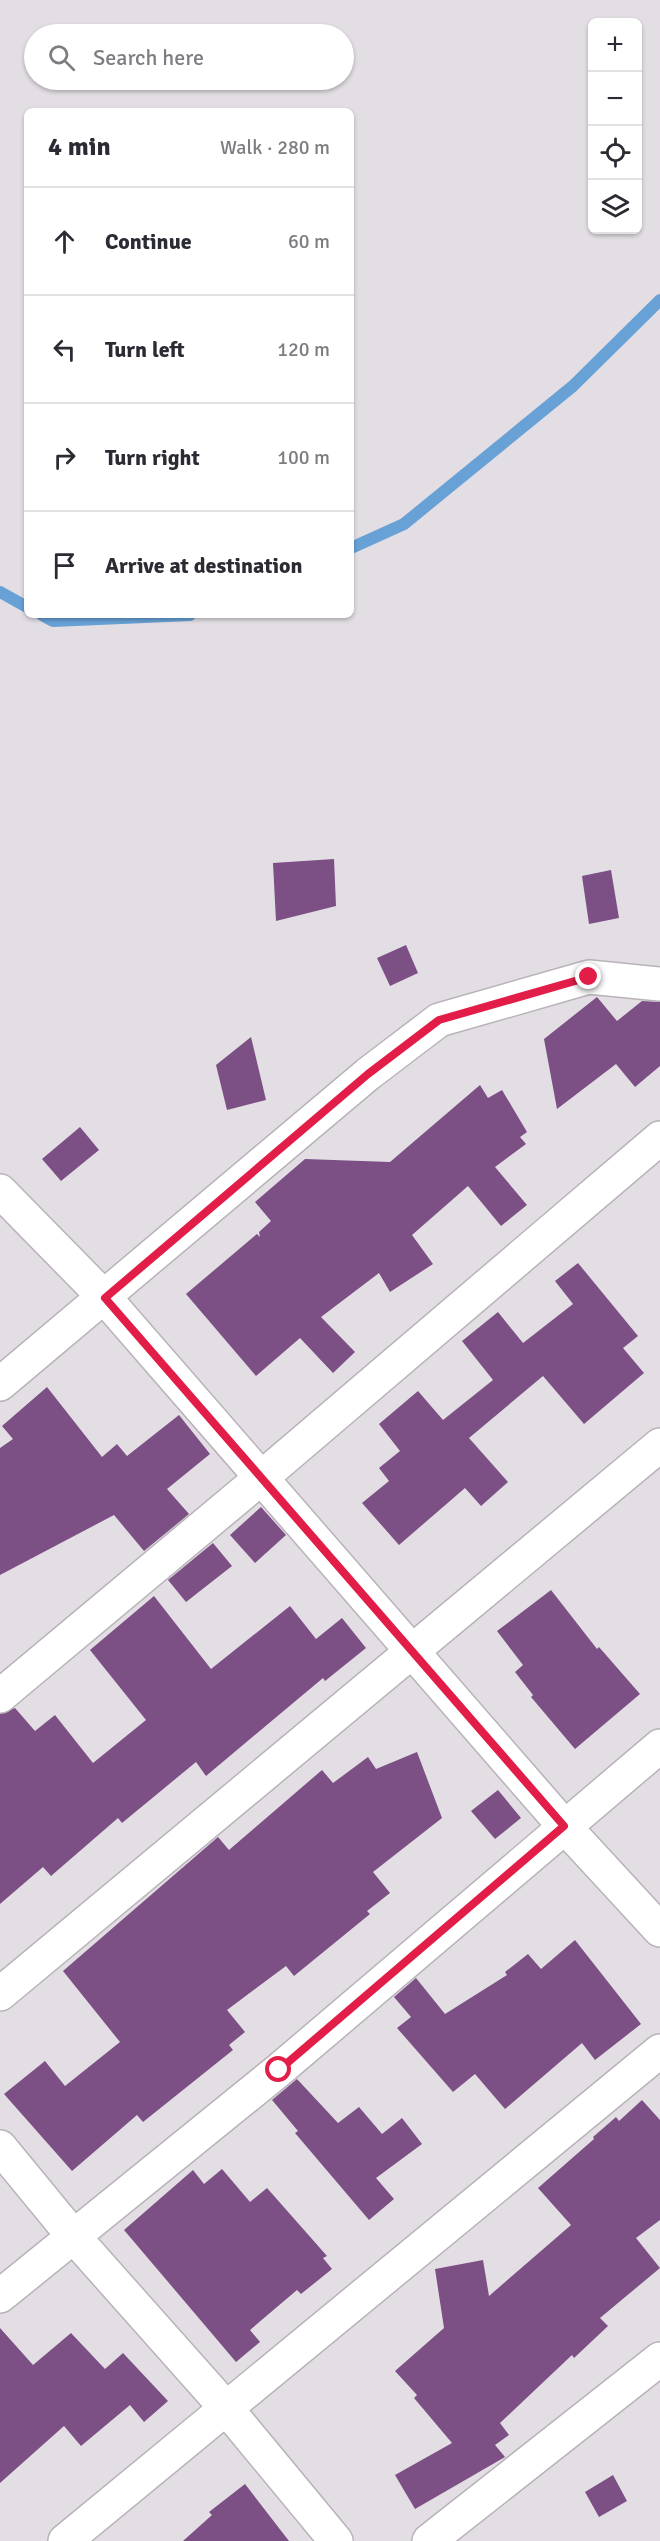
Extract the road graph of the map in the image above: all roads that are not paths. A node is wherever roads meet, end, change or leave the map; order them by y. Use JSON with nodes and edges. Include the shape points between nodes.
{"nodes":[{"id":1,"x":660,"y":984,"type":"edge"},
{"id":2,"x":660,"y":1138,"type":"edge"},
{"id":3,"x":0,"y":1191,"type":"edge"},
{"id":4,"x":105,"y":1298,"type":"junction"},
{"id":5,"x":0,"y":1384,"type":"edge"},
{"id":6,"x":660,"y":1445,"type":"edge"},
{"id":7,"x":261,"y":1478,"type":"junction"},
{"id":8,"x":413,"y":1651,"type":"junction"},
{"id":9,"x":0,"y":1696,"type":"edge"},
{"id":10,"x":660,"y":1746,"type":"edge"},
{"id":11,"x":564,"y":1826,"type":"junction"},
{"id":12,"x":660,"y":1930,"type":"edge"},
{"id":13,"x":0,"y":1994,"type":"edge"},
{"id":14,"x":660,"y":2051,"type":"edge"},
{"id":15,"x":0,"y":2147,"type":"edge"},
{"id":16,"x":74,"y":2237,"type":"junction"},
{"id":17,"x":0,"y":2296,"type":"edge"},
{"id":18,"x":660,"y":2359,"type":"edge"},
{"id":19,"x":226,"y":2408,"type":"junction"},
{"id":20,"x":65,"y":2541,"type":"edge"},
{"id":21,"x":336,"y":2541,"type":"edge"},
{"id":22,"x":429,"y":2541,"type":"edge"}],
"edges":[{"from":1,"to":4,"type":"street","via":[[589,977],[439,1020],[368,1074]]},
{"from":2,"to":7,"type":"street"},
{"from":3,"to":4,"type":"street"},
{"from":4,"to":5,"type":"street"},
{"from":4,"to":7,"type":"street"},
{"from":6,"to":8,"type":"street"},
{"from":7,"to":8,"type":"street"},
{"from":7,"to":9,"type":"street"},
{"from":8,"to":11,"type":"street"},
{"from":8,"to":13,"type":"street"},
{"from":10,"to":11,"type":"street"},
{"from":11,"to":12,"type":"street"},
{"from":11,"to":16,"type":"street","via":[[279,2070]]},
{"from":14,"to":19,"type":"street"},
{"from":15,"to":16,"type":"street"},
{"from":16,"to":17,"type":"street"},
{"from":16,"to":19,"type":"street"},
{"from":18,"to":22,"type":"street"},
{"from":19,"to":20,"type":"street"},
{"from":19,"to":21,"type":"street"}]}
